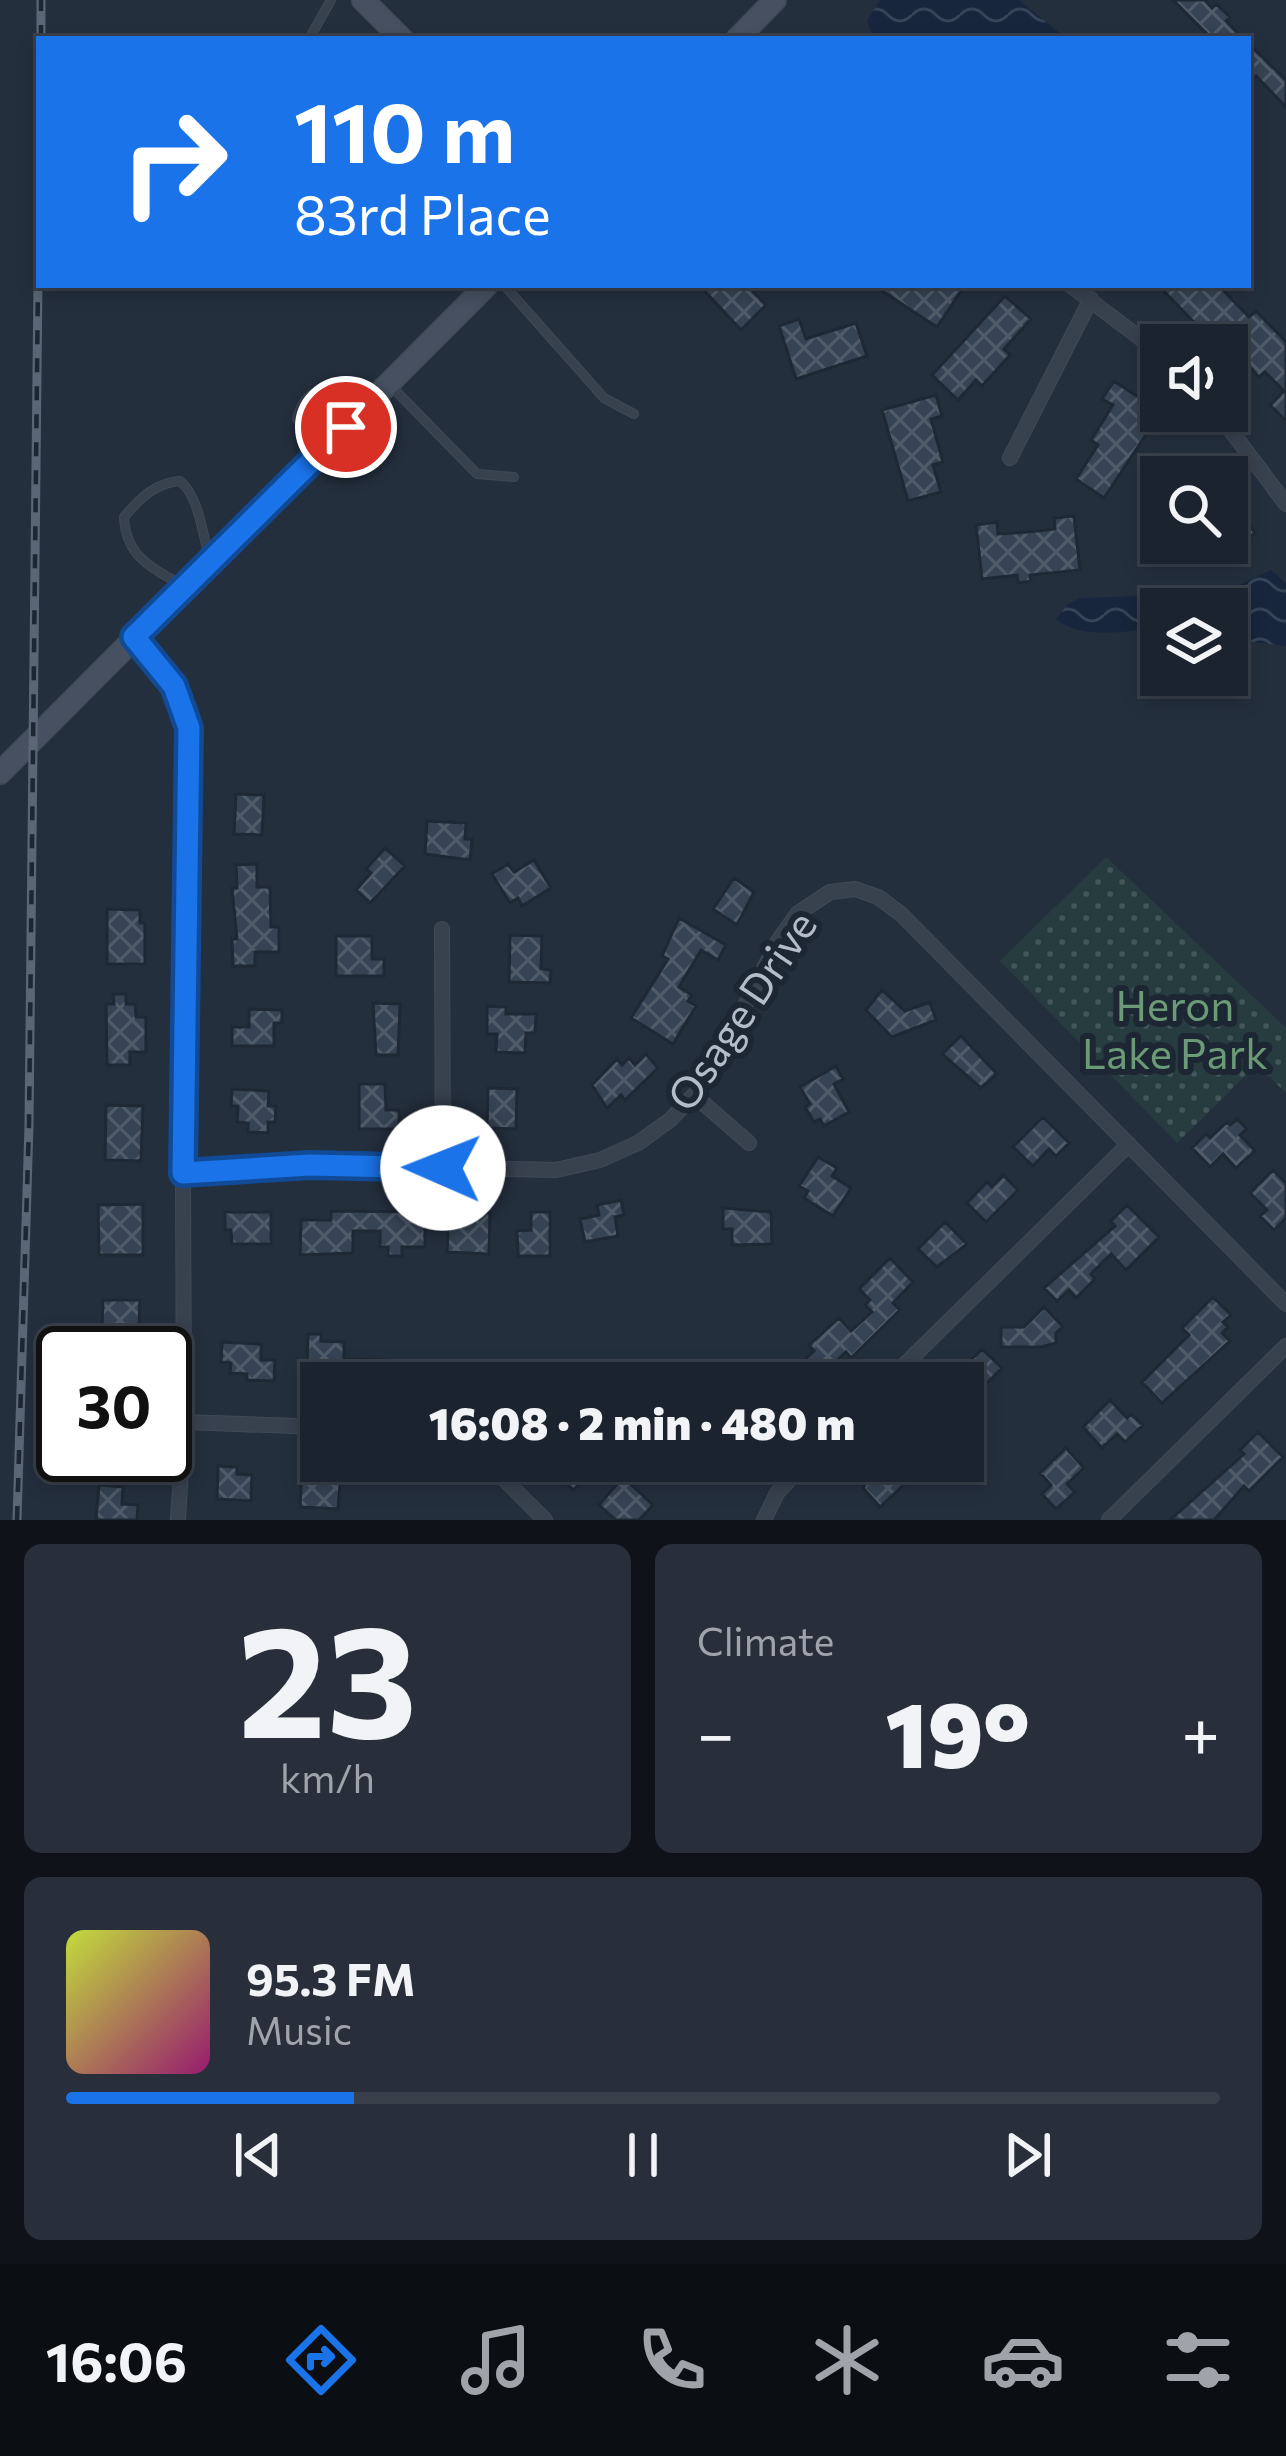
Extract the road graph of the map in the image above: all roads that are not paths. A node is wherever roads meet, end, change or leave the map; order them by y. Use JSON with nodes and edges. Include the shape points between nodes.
{"nodes":[{"id":1,"x":331,"y":0,"type":"edge"},
{"id":2,"x":363,"y":0,"type":"edge"},
{"id":3,"x":776,"y":0,"type":"edge"},
{"id":4,"x":311,"y":36,"type":"edge"},
{"id":5,"x":398,"y":36,"type":"edge"},
{"id":6,"x":741,"y":36,"type":"edge"},
{"id":7,"x":484,"y":288,"type":"edge"},
{"id":8,"x":507,"y":288,"type":"edge"},
{"id":9,"x":1074,"y":288,"type":"edge"},
{"id":10,"x":1091,"y":299,"type":"junction"},
{"id":11,"x":1140,"y":338,"type":"edge"},
{"id":12,"x":389,"y":384,"type":"junction"},
{"id":13,"x":370,"y":403,"type":"junction"},
{"id":14,"x":634,"y":414,"type":"dead end"},
{"id":15,"x":1232,"y":432,"type":"edge"},
{"id":16,"x":321,"y":451,"type":"junction"},
{"id":17,"x":1010,"y":458,"type":"dead end"},
{"id":18,"x":514,"y":477,"type":"dead end"},
{"id":19,"x":1286,"y":504,"type":"edge"},
{"id":20,"x":211,"y":561,"type":"junction"},
{"id":21,"x":184,"y":587,"type":"junction"},
{"id":22,"x":134,"y":637,"type":"junction"},
{"id":23,"x":0,"y":773,"type":"edge"},
{"id":24,"x":442,"y":929,"type":"dead end"},
{"id":25,"x":694,"y":1096,"type":"junction"},
{"id":26,"x":749,"y":1143,"type":"dead end"},
{"id":27,"x":1129,"y":1144,"type":"junction"},
{"id":28,"x":443,"y":1168,"type":"junction"},
{"id":29,"x":183,"y":1173,"type":"junction"},
{"id":30,"x":1286,"y":1304,"type":"edge"},
{"id":31,"x":184,"y":1326,"type":"edge"},
{"id":32,"x":1286,"y":1346,"type":"edge"},
{"id":33,"x":907,"y":1362,"type":"edge"},
{"id":34,"x":192,"y":1421,"type":"edge"},
{"id":35,"x":300,"y":1426,"type":"edge"},
{"id":36,"x":180,"y":1482,"type":"edge"},
{"id":37,"x":507,"y":1482,"type":"edge"},
{"id":38,"x":787,"y":1482,"type":"edge"},
{"id":39,"x":178,"y":1520,"type":"edge"},
{"id":40,"x":545,"y":1520,"type":"edge"},
{"id":41,"x":764,"y":1520,"type":"edge"},
{"id":42,"x":1108,"y":1520,"type":"edge"}],
"edges":[{"from":1,"to":4,"type":"lane"},
{"from":2,"to":5,"type":"street"},
{"from":3,"to":6,"type":"street"},
{"from":7,"to":12,"type":"street"},
{"from":8,"to":14,"type":"lane","via":[[604,398]]},
{"from":9,"to":10,"type":"street"},
{"from":10,"to":11,"type":"street"},
{"from":10,"to":17,"type":"street"},
{"from":12,"to":13,"type":"street"},
{"from":12,"to":18,"type":"lane","via":[[477,474]]},
{"from":13,"to":16,"type":"street"},
{"from":13,"to":16,"type":"lane","via":[[349,389],[312,393],[297,419]]},
{"from":15,"to":19,"type":"street"},
{"from":16,"to":20,"type":"street"},
{"from":20,"to":21,"type":"street"},
{"from":20,"to":21,"type":"lane","via":[[189,488],[164,482],[139,500],[124,517],[125,538],[145,563]]},
{"from":21,"to":22,"type":"street"},
{"from":22,"to":23,"type":"street"},
{"from":22,"to":29,"type":"street","via":[[174,686],[189,728]]},
{"from":24,"to":28,"type":"street"},
{"from":25,"to":26,"type":"street"},
{"from":25,"to":27,"type":"street","name":"Osage Drive","via":[[797,914],[830,892],[855,890],[901,914]]},
{"from":25,"to":28,"type":"street","name":"Osage Drive","via":[[638,1143],[600,1160],[556,1170]]},
{"from":27,"to":30,"type":"street","name":"Osage Drive"},
{"from":27,"to":33,"type":"street"},
{"from":28,"to":29,"type":"street","name":"Osage Drive"},
{"from":29,"to":31,"type":"street"},
{"from":32,"to":42,"type":"street"},
{"from":34,"to":35,"type":"street"},
{"from":36,"to":39,"type":"street"},
{"from":37,"to":40,"type":"street"},
{"from":38,"to":41,"type":"street"}]}
